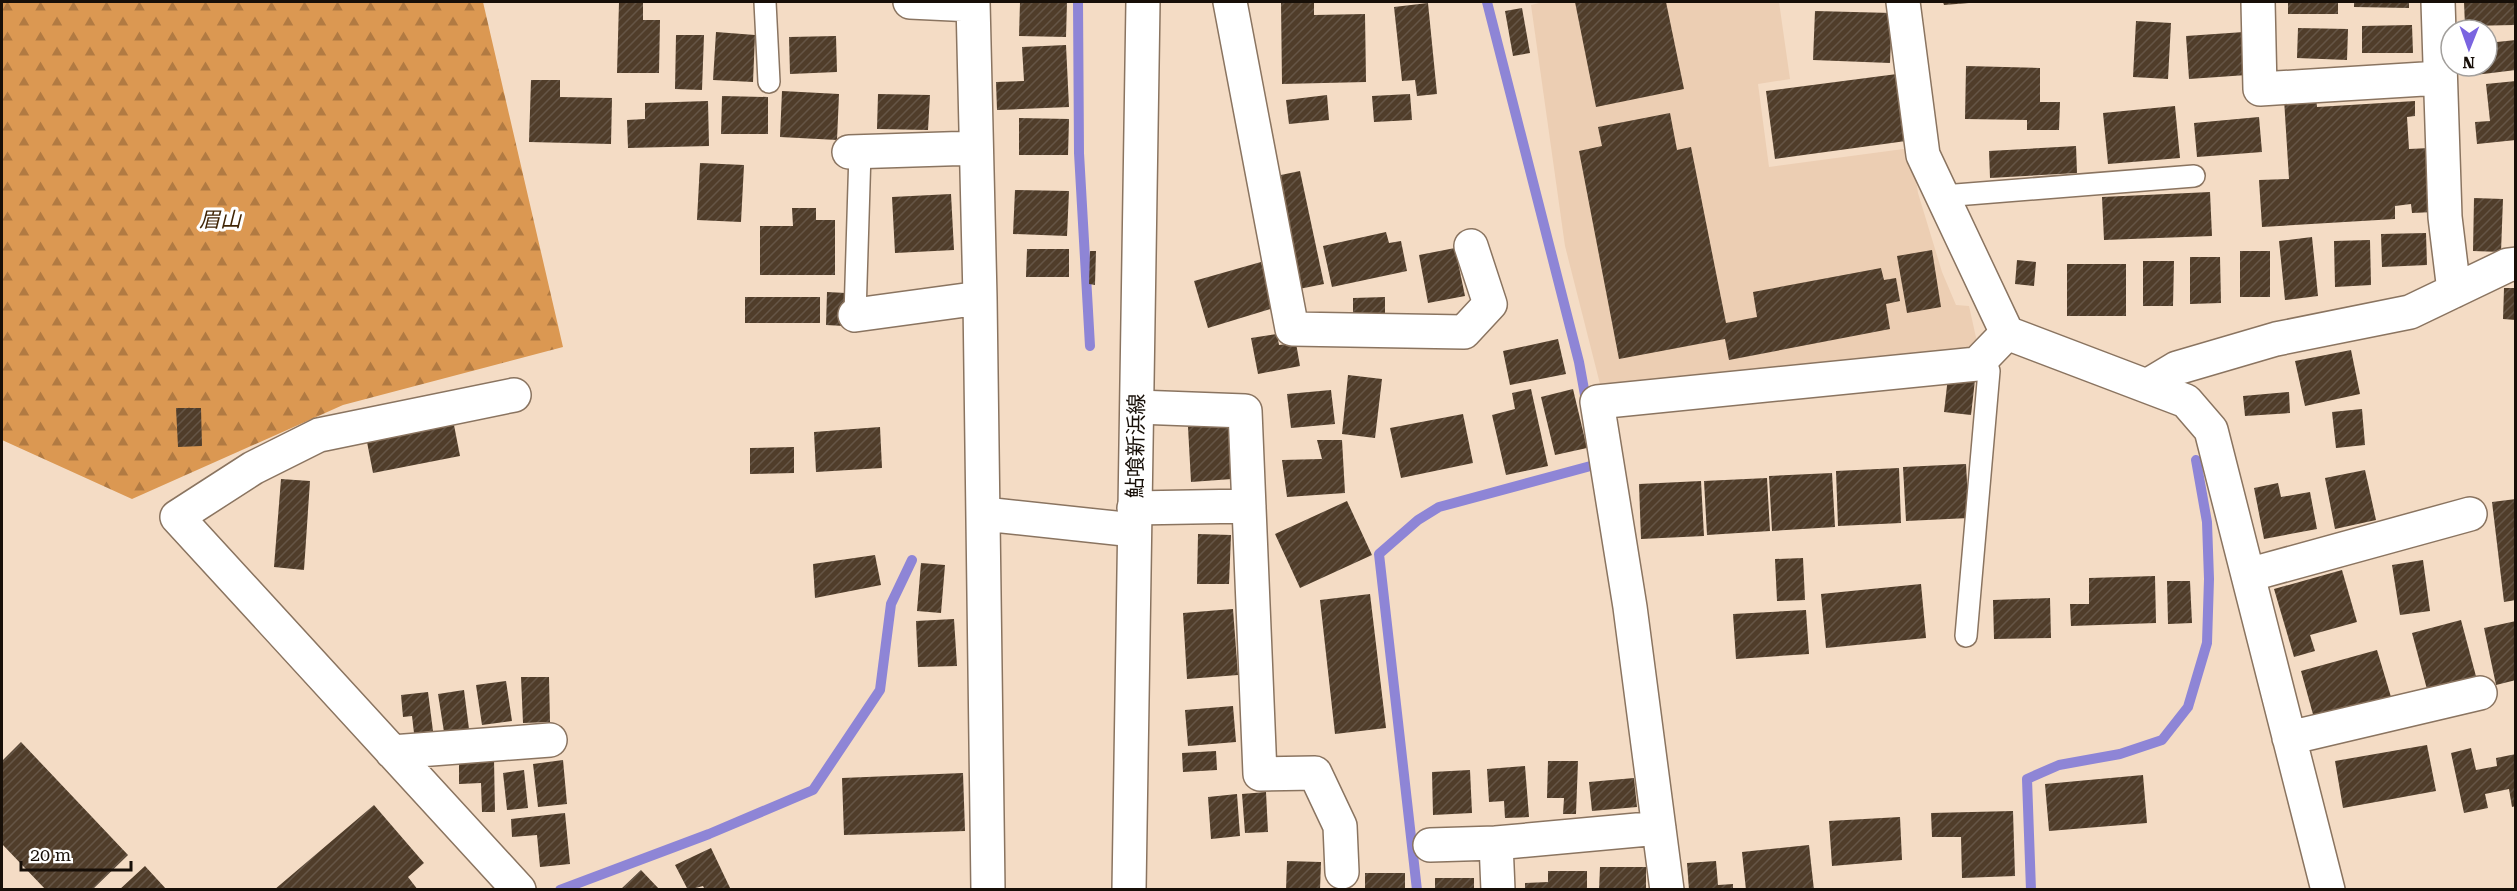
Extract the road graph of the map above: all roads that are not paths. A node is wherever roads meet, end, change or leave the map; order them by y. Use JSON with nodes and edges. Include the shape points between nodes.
{"nodes":[{"id":1,"x":765,"y":2,"type":"edge"},
{"id":2,"x":910,"y":2,"type":"edge"},
{"id":3,"x":1143,"y":2,"type":"edge"},
{"id":4,"x":1230,"y":2,"type":"edge"},
{"id":5,"x":1903,"y":2,"type":"edge"},
{"id":6,"x":2258,"y":2,"type":"edge"},
{"id":7,"x":2438,"y":2,"type":"edge"},
{"id":8,"x":973,"y":3,"type":"edge"},
{"id":9,"x":2439,"y":40,"type":"edge"},
{"id":10,"x":2440,"y":78,"type":"joint"},
{"id":11,"x":769,"y":82,"type":"dead end"},
{"id":12,"x":976,"y":148,"type":"junction"},
{"id":13,"x":855,"y":152,"type":"joint"},
{"id":14,"x":2194,"y":176,"type":"dead end"},
{"id":15,"x":1943,"y":196,"type":"junction"},
{"id":16,"x":1471,"y":246,"type":"dead end"},
{"id":17,"x":2516,"y":264,"type":"edge"},
{"id":18,"x":2454,"y":291,"type":"junction"},
{"id":19,"x":980,"y":298,"type":"junction"},
{"id":20,"x":855,"y":315,"type":"joint"},
{"id":21,"x":2007,"y":333,"type":"junction"},
{"id":22,"x":1984,"y":357,"type":"junction"},
{"id":23,"x":2147,"y":386,"type":"junction"},
{"id":24,"x":514,"y":395,"type":"dead end"},
{"id":25,"x":1137,"y":408,"type":"junction"},
{"id":26,"x":1249,"y":506,"type":"junction"},
{"id":27,"x":984,"y":514,"type":"junction"},
{"id":28,"x":2470,"y":514,"type":"dead end"},
{"id":29,"x":1134,"y":519,"type":"junction"},
{"id":30,"x":2248,"y":575,"type":"junction"},
{"id":31,"x":1966,"y":636,"type":"dead end"},
{"id":32,"x":2480,"y":693,"type":"dead end"},
{"id":33,"x":2289,"y":738,"type":"junction"},
{"id":34,"x":550,"y":740,"type":"dead end"},
{"id":35,"x":392,"y":752,"type":"junction"},
{"id":36,"x":1659,"y":828,"type":"junction"},
{"id":37,"x":1496,"y":843,"type":"junction"},
{"id":38,"x":1430,"y":845,"type":"dead end"},
{"id":39,"x":1342,"y":872,"type":"dead end"},
{"id":40,"x":513,"y":888,"type":"edge"},
{"id":41,"x":2321,"y":889,"type":"edge"},
{"id":42,"x":988,"y":890,"type":"edge"},
{"id":43,"x":1129,"y":890,"type":"edge"},
{"id":44,"x":1498,"y":890,"type":"edge"},
{"id":45,"x":1667,"y":890,"type":"edge"}],
"edges":[{"from":1,"to":11,"type":"lane"},
{"from":2,"to":8,"type":"street"},
{"from":3,"to":25,"type":"street","name":"鮎喰新浜線"},
{"from":4,"to":16,"type":"street","via":[[1292,329],[1464,332],[1490,304]]},
{"from":5,"to":15,"type":"street","via":[[1923,155]]},
{"from":6,"to":10,"type":"street","via":[[2260,89]]},
{"from":7,"to":9,"type":"street"},
{"from":8,"to":12,"type":"street"},
{"from":10,"to":18,"type":"street","via":[[2445,217]]},
{"from":12,"to":13,"type":"street"},
{"from":12,"to":19,"type":"street"},
{"from":13,"to":20,"type":"lane"},
{"from":14,"to":15,"type":"lane"},
{"from":15,"to":21,"type":"street"},
{"from":17,"to":18,"type":"street"},
{"from":18,"to":23,"type":"street","via":[[2409,312],[2276,339],[2177,368]]},
{"from":19,"to":20,"type":"street"},
{"from":19,"to":27,"type":"street"},
{"from":21,"to":22,"type":"street"},
{"from":21,"to":23,"type":"street"},
{"from":22,"to":31,"type":"lane","via":[[1989,371]]},
{"from":22,"to":36,"type":"street","via":[[1977,364],[1597,402],[1630,607]]},
{"from":23,"to":30,"type":"street","via":[[2186,401],[2211,430]]},
{"from":24,"to":35,"type":"street","via":[[319,435],[253,468],[177,517]]},
{"from":25,"to":26,"type":"street","via":[[1245,411]]},
{"from":25,"to":29,"type":"street","name":"鮎喰新浜線"},
{"from":26,"to":29,"type":"street"},
{"from":26,"to":39,"type":"street","via":[[1260,774],[1315,774],[1347,826]]},
{"from":27,"to":29,"type":"street"},
{"from":27,"to":42,"type":"street"},
{"from":28,"to":30,"type":"street"},
{"from":29,"to":43,"type":"street","name":"鮎喰新浜線"},
{"from":30,"to":33,"type":"street"},
{"from":32,"to":33,"type":"street"},
{"from":33,"to":41,"type":"street"},
{"from":34,"to":35,"type":"street"},
{"from":35,"to":40,"type":"street"},
{"from":36,"to":37,"type":"street"},
{"from":36,"to":45,"type":"street"},
{"from":37,"to":38,"type":"street"},
{"from":37,"to":44,"type":"street"}]}
